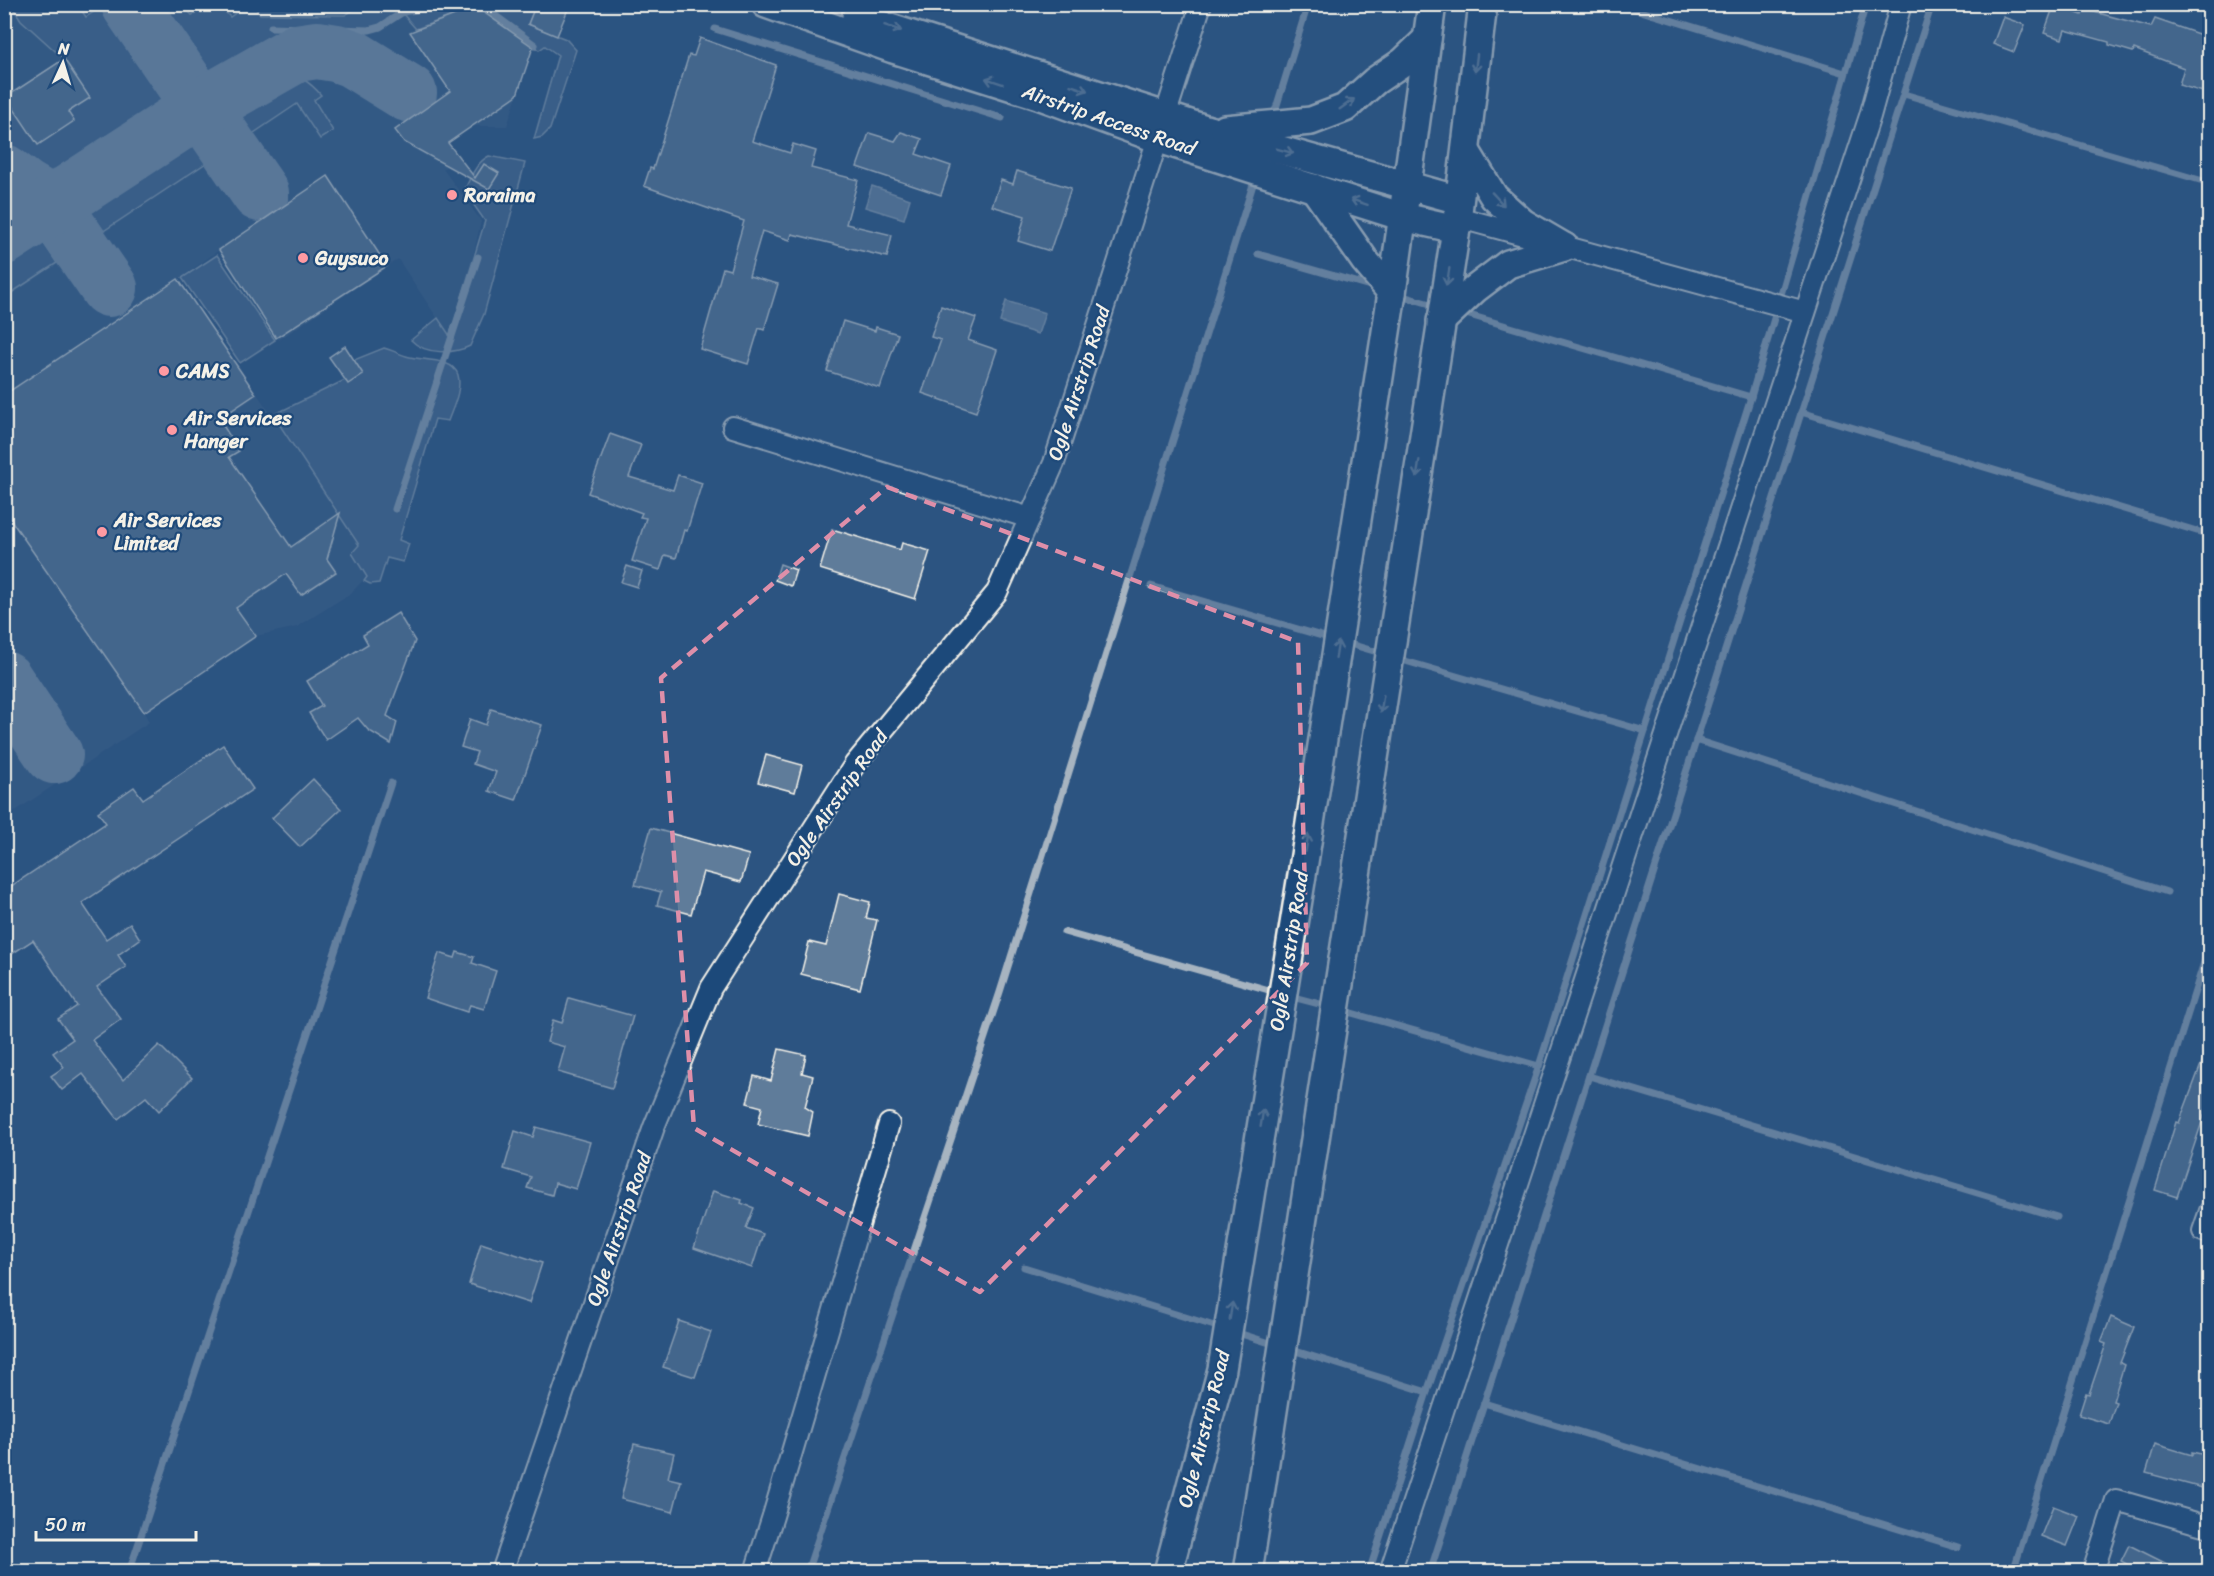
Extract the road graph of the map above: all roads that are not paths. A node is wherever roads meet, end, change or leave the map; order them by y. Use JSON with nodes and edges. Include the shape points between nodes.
{"nodes":[{"id":1,"x":765,"y":4,"type":"edge"},
{"id":2,"x":818,"y":4,"type":"edge"},
{"id":3,"x":1201,"y":4,"type":"edge"},
{"id":4,"x":1432,"y":4,"type":"edge"},
{"id":5,"x":1483,"y":4,"type":"edge"},
{"id":6,"x":1901,"y":4,"type":"edge"},
{"id":7,"x":1427,"y":39,"type":"junction"},
{"id":8,"x":1163,"y":127,"type":"junction"},
{"id":9,"x":1209,"y":130,"type":"junction"},
{"id":10,"x":1466,"y":151,"type":"junction"},
{"id":11,"x":1407,"y":185,"type":"junction"},
{"id":12,"x":1314,"y":188,"type":"junction"},
{"id":13,"x":1457,"y":215,"type":"junction"},
{"id":14,"x":1403,"y":217,"type":"junction"},
{"id":15,"x":1564,"y":247,"type":"junction"},
{"id":16,"x":1392,"y":293,"type":"junction"},
{"id":17,"x":1805,"y":312,"type":"junction"},
{"id":18,"x":1441,"y":321,"type":"junction"},
{"id":19,"x":733,"y":427,"type":"dead end"},
{"id":20,"x":1030,"y":518,"type":"junction"},
{"id":21,"x":889,"y":1124,"type":"dead end"},
{"id":22,"x":2210,"y":1211,"type":"edge"},
{"id":23,"x":2210,"y":1233,"type":"edge"},
{"id":24,"x":2210,"y":1527,"type":"edge"},
{"id":25,"x":502,"y":1572,"type":"edge"},
{"id":26,"x":755,"y":1572,"type":"edge"},
{"id":27,"x":1167,"y":1572,"type":"edge"},
{"id":28,"x":1248,"y":1572,"type":"edge"},
{"id":29,"x":1390,"y":1572,"type":"edge"},
{"id":30,"x":2093,"y":1572,"type":"edge"}],
"edges":[{"from":8,"to":1,"type":"street","name":"Airstrip Access Road","one_way":true,"via":[[1038,95]]},
{"from":2,"to":8,"type":"street","name":"Airstrip Access Road","one_way":true},
{"from":3,"to":8,"type":"street","name":"Ogle Airstrip Road"},
{"from":4,"to":7,"type":"street","name":"Ogle Airstrip Road"},
{"from":5,"to":10,"type":"street","one_way":true},
{"from":6,"to":17,"type":"street","via":[[1870,116]]},
{"from":9,"to":7,"type":"street","one_way":true,"via":[[1311,121],[1345,108]]},
{"from":7,"to":11,"type":"street","name":"Ogle Airstrip Road"},
{"from":8,"to":9,"type":"street","name":"Airstrip Access Road"},
{"from":8,"to":12,"type":"street","name":"Airstrip Access Road"},
{"from":8,"to":20,"type":"street","name":"Ogle Airstrip Road","via":[[1054,463]]},
{"from":9,"to":11,"type":"street","name":"Airstrip Access Road","one_way":true},
{"from":10,"to":13,"type":"street"},
{"from":10,"to":15,"type":"street","one_way":true,"via":[[1494,196],[1523,223]]},
{"from":11,"to":13,"type":"street","name":"Airstrip Access Road"},
{"from":11,"to":14,"type":"street","name":"Ogle Airstrip Road"},
{"from":14,"to":12,"type":"street","name":"Airstrip Access Road","one_way":true},
{"from":12,"to":16,"type":"street"},
{"from":13,"to":14,"type":"street","name":"Airstrip Access Road"},
{"from":13,"to":15,"type":"street"},
{"from":13,"to":18,"type":"street","one_way":true},
{"from":14,"to":16,"type":"street","name":"Ogle Airstrip Road"},
{"from":15,"to":17,"type":"street"},
{"from":15,"to":18,"type":"street","via":[[1508,264]]},
{"from":27,"to":16,"type":"street","name":"Ogle Airstrip Road","one_way":true,"via":[[1222,1369]]},
{"from":17,"to":29,"type":"street"},
{"from":18,"to":28,"type":"street","one_way":true},
{"from":19,"to":20,"type":"street"},
{"from":20,"to":25,"type":"street","name":"Ogle Airstrip Road","via":[[997,592],[855,764],[711,988],[654,1127]]},
{"from":21,"to":26,"type":"street"},
{"from":22,"to":23,"type":"street","via":[[2203,1231]]},
{"from":24,"to":30,"type":"street","via":[[2116,1500]]}]}
